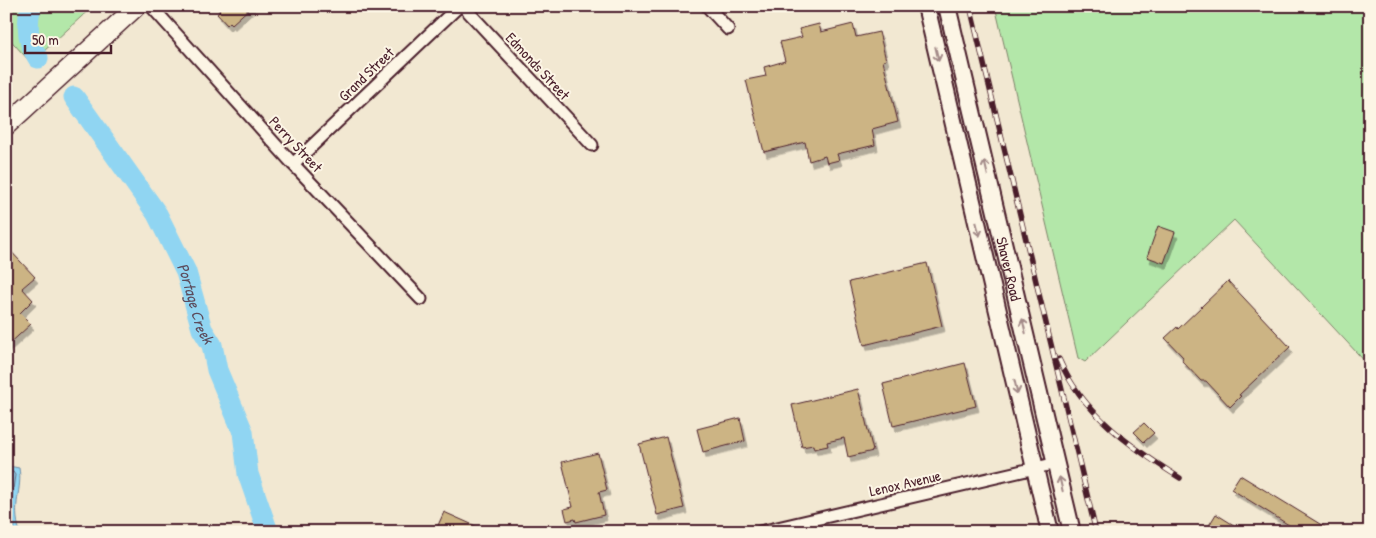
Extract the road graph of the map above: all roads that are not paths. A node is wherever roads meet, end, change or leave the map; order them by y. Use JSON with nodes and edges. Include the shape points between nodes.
{"nodes":[{"id":1,"x":136,"y":6,"type":"edge"},
{"id":2,"x":151,"y":6,"type":"edge"},
{"id":3,"x":459,"y":6,"type":"edge"},
{"id":4,"x":463,"y":6,"type":"edge"},
{"id":5,"x":707,"y":6,"type":"edge"},
{"id":6,"x":926,"y":6,"type":"edge"},
{"id":7,"x":947,"y":6,"type":"edge"},
{"id":8,"x":728,"y":29,"type":"dead end"},
{"id":9,"x":6,"y":126,"type":"edge"},
{"id":10,"x":592,"y":146,"type":"dead end"},
{"id":11,"x":294,"y":164,"type":"junction"},
{"id":12,"x":421,"y":299,"type":"dead end"},
{"id":13,"x":1056,"y":462,"type":"junction"},
{"id":14,"x":1034,"y":468,"type":"junction"},
{"id":15,"x":760,"y":532,"type":"edge"},
{"id":16,"x":1050,"y":532,"type":"edge"},
{"id":17,"x":1072,"y":532,"type":"edge"}],
"edges":[{"from":1,"to":9,"type":"main road"},
{"from":2,"to":11,"type":"street","name":"Perry Street"},
{"from":3,"to":11,"type":"street","name":"Grand Street"},
{"from":4,"to":10,"type":"street","name":"Edmonds Street"},
{"from":5,"to":8,"type":"street"},
{"from":6,"to":14,"type":"main road","name":"Shaver Road","one_way":true},
{"from":13,"to":7,"type":"main road","name":"Shaver Road","one_way":true},
{"from":11,"to":12,"type":"street","name":"Perry Street"},
{"from":13,"to":14,"type":"street","name":"Lenox Avenue"},
{"from":17,"to":13,"type":"main road","name":"Shaver Road","one_way":true},
{"from":14,"to":15,"type":"street","name":"Lenox Avenue"},
{"from":14,"to":16,"type":"main road","name":"Shaver Road"}]}
